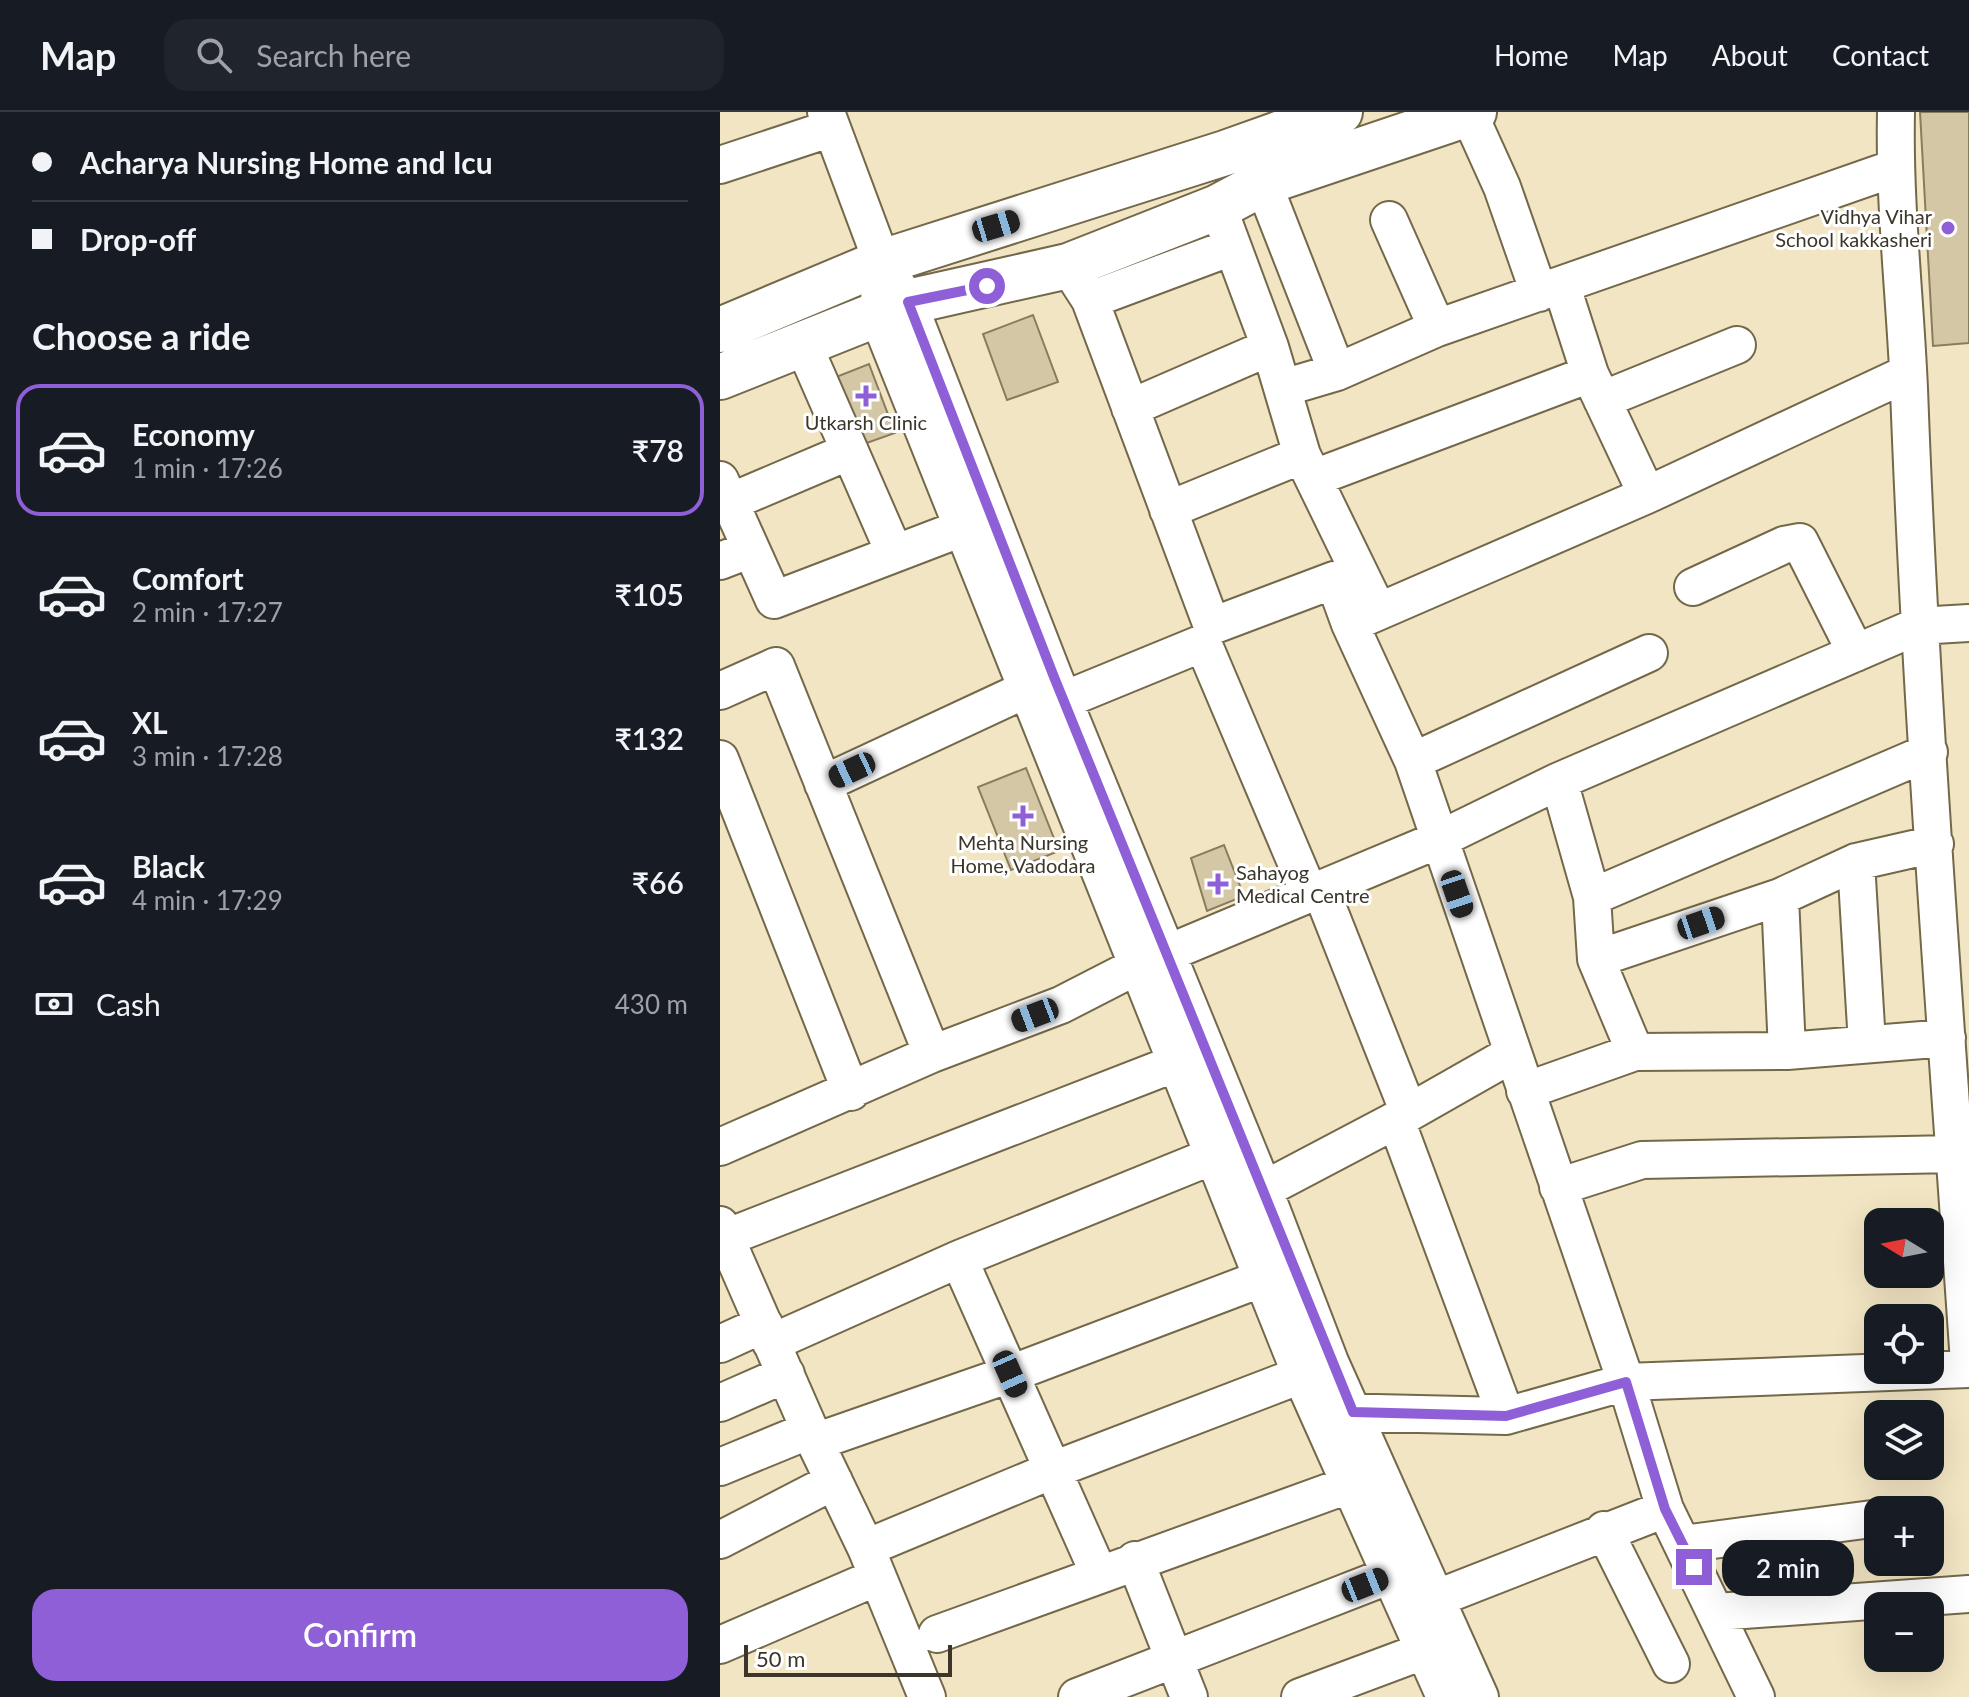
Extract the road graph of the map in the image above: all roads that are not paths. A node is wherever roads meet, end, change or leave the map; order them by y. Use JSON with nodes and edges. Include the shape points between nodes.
{"nodes":[{"id":1,"x":1340,"y":112,"type":"edge"},
{"id":2,"x":1896,"y":112,"type":"edge"},
{"id":3,"x":1472,"y":113,"type":"edge"},
{"id":4,"x":829,"y":120,"type":"edge"},
{"id":5,"x":720,"y":165,"type":"edge"},
{"id":6,"x":1895,"y":168,"type":"junction"},
{"id":7,"x":1263,"y":183,"type":"junction"},
{"id":8,"x":1389,"y":220,"type":"dead end"},
{"id":9,"x":1225,"y":227,"type":"junction"},
{"id":10,"x":882,"y":262,"type":"junction"},
{"id":11,"x":1079,"y":283,"type":"junction"},
{"id":12,"x":1550,"y":290,"type":"junction"},
{"id":13,"x":893,"y":309,"type":"junction"},
{"id":14,"x":1437,"y":328,"type":"junction"},
{"id":15,"x":720,"y":330,"type":"edge"},
{"id":16,"x":803,"y":344,"type":"junction"},
{"id":17,"x":1737,"y":345,"type":"dead end"},
{"id":18,"x":1270,"y":347,"type":"junction"},
{"id":19,"x":1337,"y":372,"type":"junction"},
{"id":20,"x":1908,"y":373,"type":"junction"},
{"id":21,"x":720,"y":377,"type":"edge"},
{"id":22,"x":1596,"y":387,"type":"junction"},
{"id":23,"x":1283,"y":388,"type":"junction"},
{"id":24,"x":1130,"y":408,"type":"junction"},
{"id":25,"x":850,"y":451,"type":"junction"},
{"id":26,"x":1308,"y":466,"type":"junction"},
{"id":27,"x":725,"y":491,"type":"edge"},
{"id":28,"x":1647,"y":495,"type":"junction"},
{"id":29,"x":1168,"y":510,"type":"junction"},
{"id":30,"x":962,"y":528,"type":"junction"},
{"id":31,"x":894,"y":552,"type":"junction"},
{"id":32,"x":736,"y":555,"type":"edge"},
{"id":33,"x":1693,"y":587,"type":"dead end"},
{"id":34,"x":1364,"y":618,"type":"junction"},
{"id":35,"x":1969,"y":623,"type":"edge"},
{"id":36,"x":1918,"y":626,"type":"junction"},
{"id":37,"x":1649,"y":653,"type":"dead end"},
{"id":38,"x":1856,"y":653,"type":"junction"},
{"id":39,"x":720,"y":691,"type":"edge"},
{"id":40,"x":1042,"y":701,"type":"junction"},
{"id":41,"x":1929,"y":752,"type":"junction"},
{"id":42,"x":720,"y":759,"type":"edge"},
{"id":43,"x":1413,"y":761,"type":"junction"},
{"id":44,"x":1559,"y":781,"type":"junction"},
{"id":45,"x":823,"y":784,"type":"junction"},
{"id":46,"x":1438,"y":840,"type":"junction"},
{"id":47,"x":1935,"y":844,"type":"junction"},
{"id":48,"x":1856,"y":862,"type":"junction"},
{"id":49,"x":1314,"y":891,"type":"junction"},
{"id":50,"x":1592,"y":897,"type":"junction"},
{"id":51,"x":1780,"y":897,"type":"junction"},
{"id":52,"x":1955,"y":935,"type":"edge"},
{"id":53,"x":1596,"y":959,"type":"junction"},
{"id":54,"x":1152,"y":960,"type":"junction"},
{"id":55,"x":1947,"y":1038,"type":"junction"},
{"id":56,"x":1867,"y":1044,"type":"junction"},
{"id":57,"x":1787,"y":1051,"type":"junction"},
{"id":58,"x":1635,"y":1052,"type":"junction"},
{"id":59,"x":932,"y":1054,"type":"junction"},
{"id":60,"x":1512,"y":1054,"type":"junction"},
{"id":61,"x":1176,"y":1063,"type":"junction"},
{"id":62,"x":1960,"y":1086,"type":"edge"},
{"id":63,"x":1525,"y":1091,"type":"junction"},
{"id":64,"x":851,"y":1092,"type":"junction"},
{"id":65,"x":1402,"y":1117,"type":"junction"},
{"id":66,"x":720,"y":1147,"type":"edge"},
{"id":67,"x":1955,"y":1154,"type":"junction"},
{"id":68,"x":1215,"y":1155,"type":"junction"},
{"id":69,"x":1558,"y":1187,"type":"junction"},
{"id":70,"x":1250,"y":1197,"type":"junction"},
{"id":71,"x":1964,"y":1220,"type":"edge"},
{"id":72,"x":723,"y":1232,"type":"edge"},
{"id":73,"x":959,"y":1259,"type":"junction"},
{"id":74,"x":1263,"y":1278,"type":"junction"},
{"id":75,"x":720,"y":1344,"type":"edge"},
{"id":76,"x":774,"y":1347,"type":"junction"},
{"id":77,"x":1969,"y":1366,"type":"edge"},
{"id":78,"x":1010,"y":1374,"type":"junction"},
{"id":79,"x":1301,"y":1375,"type":"junction"},
{"id":80,"x":1626,"y":1382,"type":"junction"},
{"id":81,"x":720,"y":1403,"type":"edge"},
{"id":82,"x":1336,"y":1412,"type":"junction"},
{"id":83,"x":1506,"y":1416,"type":"junction"},
{"id":84,"x":812,"y":1436,"type":"junction"},
{"id":85,"x":720,"y":1467,"type":"edge"},
{"id":86,"x":1053,"y":1470,"type":"junction"},
{"id":87,"x":834,"y":1481,"type":"junction"},
{"id":88,"x":1351,"y":1484,"type":"junction"},
{"id":89,"x":1665,"y":1509,"type":"junction"},
{"id":90,"x":1864,"y":1520,"type":"edge"},
{"id":91,"x":1604,"y":1530,"type":"junction"},
{"id":92,"x":720,"y":1540,"type":"edge"},
{"id":93,"x":1683,"y":1544,"type":"junction"},
{"id":94,"x":1135,"y":1560,"type":"junction"},
{"id":95,"x":872,"y":1562,"type":"junction"},
{"id":96,"x":1099,"y":1574,"type":"junction"},
{"id":97,"x":1393,"y":1574,"type":"junction"},
{"id":98,"x":1969,"y":1594,"type":"edge"},
{"id":99,"x":1423,"y":1604,"type":"junction"},
{"id":100,"x":1716,"y":1612,"type":"junction"},
{"id":101,"x":937,"y":1634,"type":"dead end"},
{"id":102,"x":720,"y":1645,"type":"edge"},
{"id":103,"x":1426,"y":1650,"type":"junction"},
{"id":104,"x":1174,"y":1659,"type":"junction"},
{"id":105,"x":1671,"y":1664,"type":"dead end"},
{"id":106,"x":927,"y":1697,"type":"edge"},
{"id":107,"x":1077,"y":1697,"type":"edge"},
{"id":108,"x":1189,"y":1697,"type":"edge"},
{"id":109,"x":1300,"y":1697,"type":"edge"},
{"id":110,"x":1445,"y":1697,"type":"edge"},
{"id":111,"x":1480,"y":1697,"type":"edge"},
{"id":112,"x":1756,"y":1697,"type":"edge"}],
"edges":[{"from":1,"to":10,"type":"main road"},
{"from":2,"to":6,"type":"street"},
{"from":3,"to":7,"type":"main road"},
{"from":3,"to":12,"type":"street"},
{"from":4,"to":5,"type":"street"},
{"from":4,"to":10,"type":"street"},
{"from":6,"to":12,"type":"street"},
{"from":6,"to":20,"type":"street"},
{"from":7,"to":9,"type":"main road"},
{"from":7,"to":19,"type":"street"},
{"from":8,"to":14,"type":"street"},
{"from":9,"to":11,"type":"main road"},
{"from":9,"to":18,"type":"street"},
{"from":10,"to":13,"type":"street"},
{"from":10,"to":15,"type":"main road"},
{"from":11,"to":13,"type":"main road"},
{"from":11,"to":24,"type":"street"},
{"from":12,"to":14,"type":"street"},
{"from":12,"to":22,"type":"street"},
{"from":13,"to":16,"type":"main road"},
{"from":13,"to":30,"type":"street"},
{"from":13,"to":40,"type":"street"},
{"from":14,"to":19,"type":"street"},
{"from":16,"to":21,"type":"main road"},
{"from":16,"to":25,"type":"street"},
{"from":17,"to":22,"type":"street"},
{"from":18,"to":23,"type":"street"},
{"from":18,"to":24,"type":"street"},
{"from":19,"to":23,"type":"street"},
{"from":20,"to":28,"type":"street"},
{"from":20,"to":36,"type":"street"},
{"from":22,"to":26,"type":"street"},
{"from":22,"to":28,"type":"street"},
{"from":23,"to":26,"type":"street"},
{"from":24,"to":29,"type":"street"},
{"from":25,"to":27,"type":"street"},
{"from":25,"to":31,"type":"street"},
{"from":26,"to":29,"type":"street"},
{"from":26,"to":34,"type":"street"},
{"from":27,"to":32,"type":"street"},
{"from":28,"to":34,"type":"street"},
{"from":29,"to":34,"type":"street","via":[[1212,626],[1334,580]]},
{"from":30,"to":31,"type":"street"},
{"from":30,"to":40,"type":"street"},
{"from":31,"to":32,"type":"street","via":[[774,600]]},
{"from":33,"to":38,"type":"street","via":[[1800,542]]},
{"from":34,"to":43,"type":"street"},
{"from":35,"to":36,"type":"street"},
{"from":36,"to":38,"type":"street"},
{"from":36,"to":41,"type":"street"},
{"from":37,"to":43,"type":"street"},
{"from":38,"to":44,"type":"street"},
{"from":39,"to":45,"type":"street","via":[[776,666]]},
{"from":40,"to":45,"type":"street"},
{"from":40,"to":49,"type":"street","via":[[1203,643]]},
{"from":40,"to":54,"type":"street"},
{"from":41,"to":47,"type":"street"},
{"from":41,"to":50,"type":"street"},
{"from":42,"to":64,"type":"street"},
{"from":43,"to":46,"type":"street"},
{"from":44,"to":46,"type":"street"},
{"from":44,"to":50,"type":"street"},
{"from":45,"to":59,"type":"street"},
{"from":46,"to":49,"type":"street"},
{"from":46,"to":60,"type":"street"},
{"from":47,"to":48,"type":"street"},
{"from":47,"to":52,"type":"street"},
{"from":48,"to":51,"type":"street"},
{"from":48,"to":56,"type":"street"},
{"from":49,"to":54,"type":"street"},
{"from":49,"to":65,"type":"street"},
{"from":50,"to":53,"type":"street"},
{"from":51,"to":53,"type":"street"},
{"from":51,"to":57,"type":"street"},
{"from":52,"to":55,"type":"street"},
{"from":53,"to":58,"type":"street"},
{"from":54,"to":59,"type":"street","via":[[1061,1005]]},
{"from":54,"to":61,"type":"street"},
{"from":54,"to":70,"type":"street"},
{"from":55,"to":56,"type":"street"},
{"from":55,"to":62,"type":"street"},
{"from":56,"to":57,"type":"street"},
{"from":57,"to":58,"type":"street"},
{"from":58,"to":63,"type":"street"},
{"from":59,"to":64,"type":"street"},
{"from":60,"to":63,"type":"street"},
{"from":60,"to":65,"type":"street"},
{"from":61,"to":68,"type":"street"},
{"from":61,"to":72,"type":"street"},
{"from":62,"to":67,"type":"street"},
{"from":63,"to":69,"type":"street"},
{"from":64,"to":66,"type":"street"},
{"from":65,"to":70,"type":"street"},
{"from":65,"to":83,"type":"street"},
{"from":67,"to":69,"type":"street","via":[[1642,1160]]},
{"from":67,"to":71,"type":"street"},
{"from":68,"to":70,"type":"street"},
{"from":68,"to":73,"type":"street"},
{"from":69,"to":80,"type":"street"},
{"from":70,"to":74,"type":"street"},
{"from":70,"to":82,"type":"street","via":[[1319,1335]]},
{"from":71,"to":77,"type":"street"},
{"from":72,"to":76,"type":"street"},
{"from":73,"to":76,"type":"street"},
{"from":73,"to":78,"type":"street"},
{"from":74,"to":78,"type":"street"},
{"from":74,"to":79,"type":"street"},
{"from":75,"to":76,"type":"street"},
{"from":76,"to":81,"type":"street"},
{"from":76,"to":84,"type":"street"},
{"from":77,"to":80,"type":"street"},
{"from":78,"to":84,"type":"street"},
{"from":78,"to":86,"type":"street"},
{"from":79,"to":82,"type":"street"},
{"from":79,"to":86,"type":"street"},
{"from":80,"to":83,"type":"street"},
{"from":80,"to":89,"type":"street"},
{"from":82,"to":83,"type":"street"},
{"from":82,"to":88,"type":"street"},
{"from":82,"to":99,"type":"street"},
{"from":84,"to":85,"type":"street"},
{"from":84,"to":87,"type":"street"},
{"from":86,"to":95,"type":"street"},
{"from":86,"to":96,"type":"street"},
{"from":87,"to":92,"type":"street"},
{"from":87,"to":95,"type":"street"},
{"from":88,"to":94,"type":"street"},
{"from":88,"to":97,"type":"street"},
{"from":89,"to":91,"type":"street"},
{"from":89,"to":93,"type":"street"},
{"from":90,"to":93,"type":"street"},
{"from":91,"to":99,"type":"street"},
{"from":91,"to":105,"type":"street"},
{"from":93,"to":100,"type":"street"},
{"from":94,"to":96,"type":"street"},
{"from":94,"to":104,"type":"street"},
{"from":95,"to":102,"type":"street"},
{"from":95,"to":106,"type":"street"},
{"from":96,"to":101,"type":"street"},
{"from":97,"to":99,"type":"street"},
{"from":97,"to":104,"type":"street"},
{"from":98,"to":100,"type":"street"},
{"from":99,"to":103,"type":"street"},
{"from":99,"to":111,"type":"street"},
{"from":100,"to":112,"type":"street"},
{"from":103,"to":109,"type":"street"},
{"from":103,"to":110,"type":"street"},
{"from":104,"to":107,"type":"street"},
{"from":104,"to":108,"type":"street"}]}
